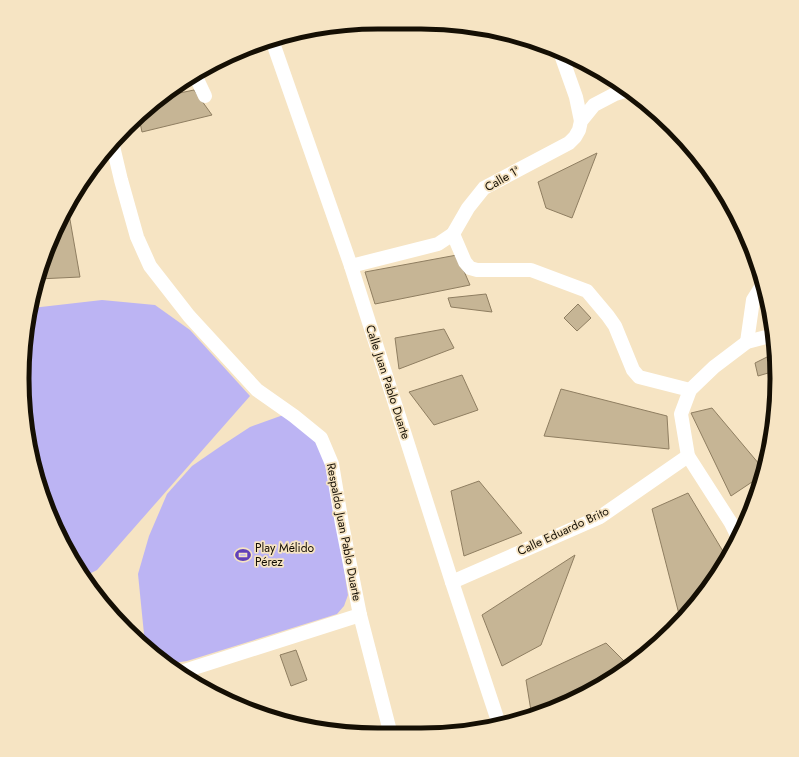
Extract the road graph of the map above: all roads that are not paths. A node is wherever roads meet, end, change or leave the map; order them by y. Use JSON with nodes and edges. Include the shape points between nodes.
{"nodes":[{"id":1,"x":274,"y":45,"type":"edge"},
{"id":2,"x":563,"y":60,"type":"edge"},
{"id":3,"x":198,"y":80,"type":"edge"},
{"id":4,"x":621,"y":92,"type":"edge"},
{"id":5,"x":205,"y":96,"type":"dead end"},
{"id":6,"x":581,"y":121,"type":"junction"},
{"id":7,"x":114,"y":150,"type":"edge"},
{"id":8,"x":453,"y":234,"type":"junction"},
{"id":9,"x":351,"y":266,"type":"junction"},
{"id":10,"x":759,"y":291,"type":"edge"},
{"id":11,"x":767,"y":337,"type":"edge"},
{"id":12,"x":747,"y":342,"type":"junction"},
{"id":13,"x":690,"y":390,"type":"junction"},
{"id":14,"x":688,"y":456,"type":"junction"},
{"id":15,"x":735,"y":531,"type":"edge"},
{"id":16,"x":452,"y":582,"type":"junction"},
{"id":17,"x":360,"y":615,"type":"junction"},
{"id":18,"x":186,"y":670,"type":"edge"},
{"id":19,"x":497,"y":719,"type":"edge"},
{"id":20,"x":389,"y":728,"type":"edge"}],
"edges":[{"from":1,"to":9,"type":"street","name":"Calle Juan Pablo Duarte"},
{"from":2,"to":6,"type":"street","via":[[576,97]]},
{"from":3,"to":5,"type":"street"},
{"from":4,"to":6,"type":"street","name":"Calle 1ª","via":[[594,104]]},
{"from":6,"to":8,"type":"street","name":"Calle 1ª","via":[[580,130],[569,143],[484,188],[468,208]]},
{"from":7,"to":17,"type":"street","name":"Respaldo Juan Pablo Duarte","via":[[137,237],[150,266],[189,316],[257,390],[320,438],[332,464]]},
{"from":8,"to":9,"type":"street","name":"Calle 1ª","via":[[438,244]]},
{"from":8,"to":13,"type":"street","via":[[470,268],[531,270],[587,291],[615,326],[633,370],[639,377]]},
{"from":9,"to":16,"type":"street","name":"Calle Juan Pablo Duarte"},
{"from":10,"to":12,"type":"street","via":[[753,300]]},
{"from":11,"to":12,"type":"street"},
{"from":12,"to":13,"type":"street","via":[[714,366]]},
{"from":13,"to":14,"type":"street","via":[[682,414]]},
{"from":14,"to":15,"type":"street"},
{"from":14,"to":16,"type":"street","name":"Calle Eduardo Brito","via":[[600,516]]},
{"from":16,"to":19,"type":"street","name":"Calle Juan Pablo Duarte"},
{"from":17,"to":18,"type":"street"},
{"from":17,"to":20,"type":"street","name":"Respaldo Juan Pablo Duarte"}]}
